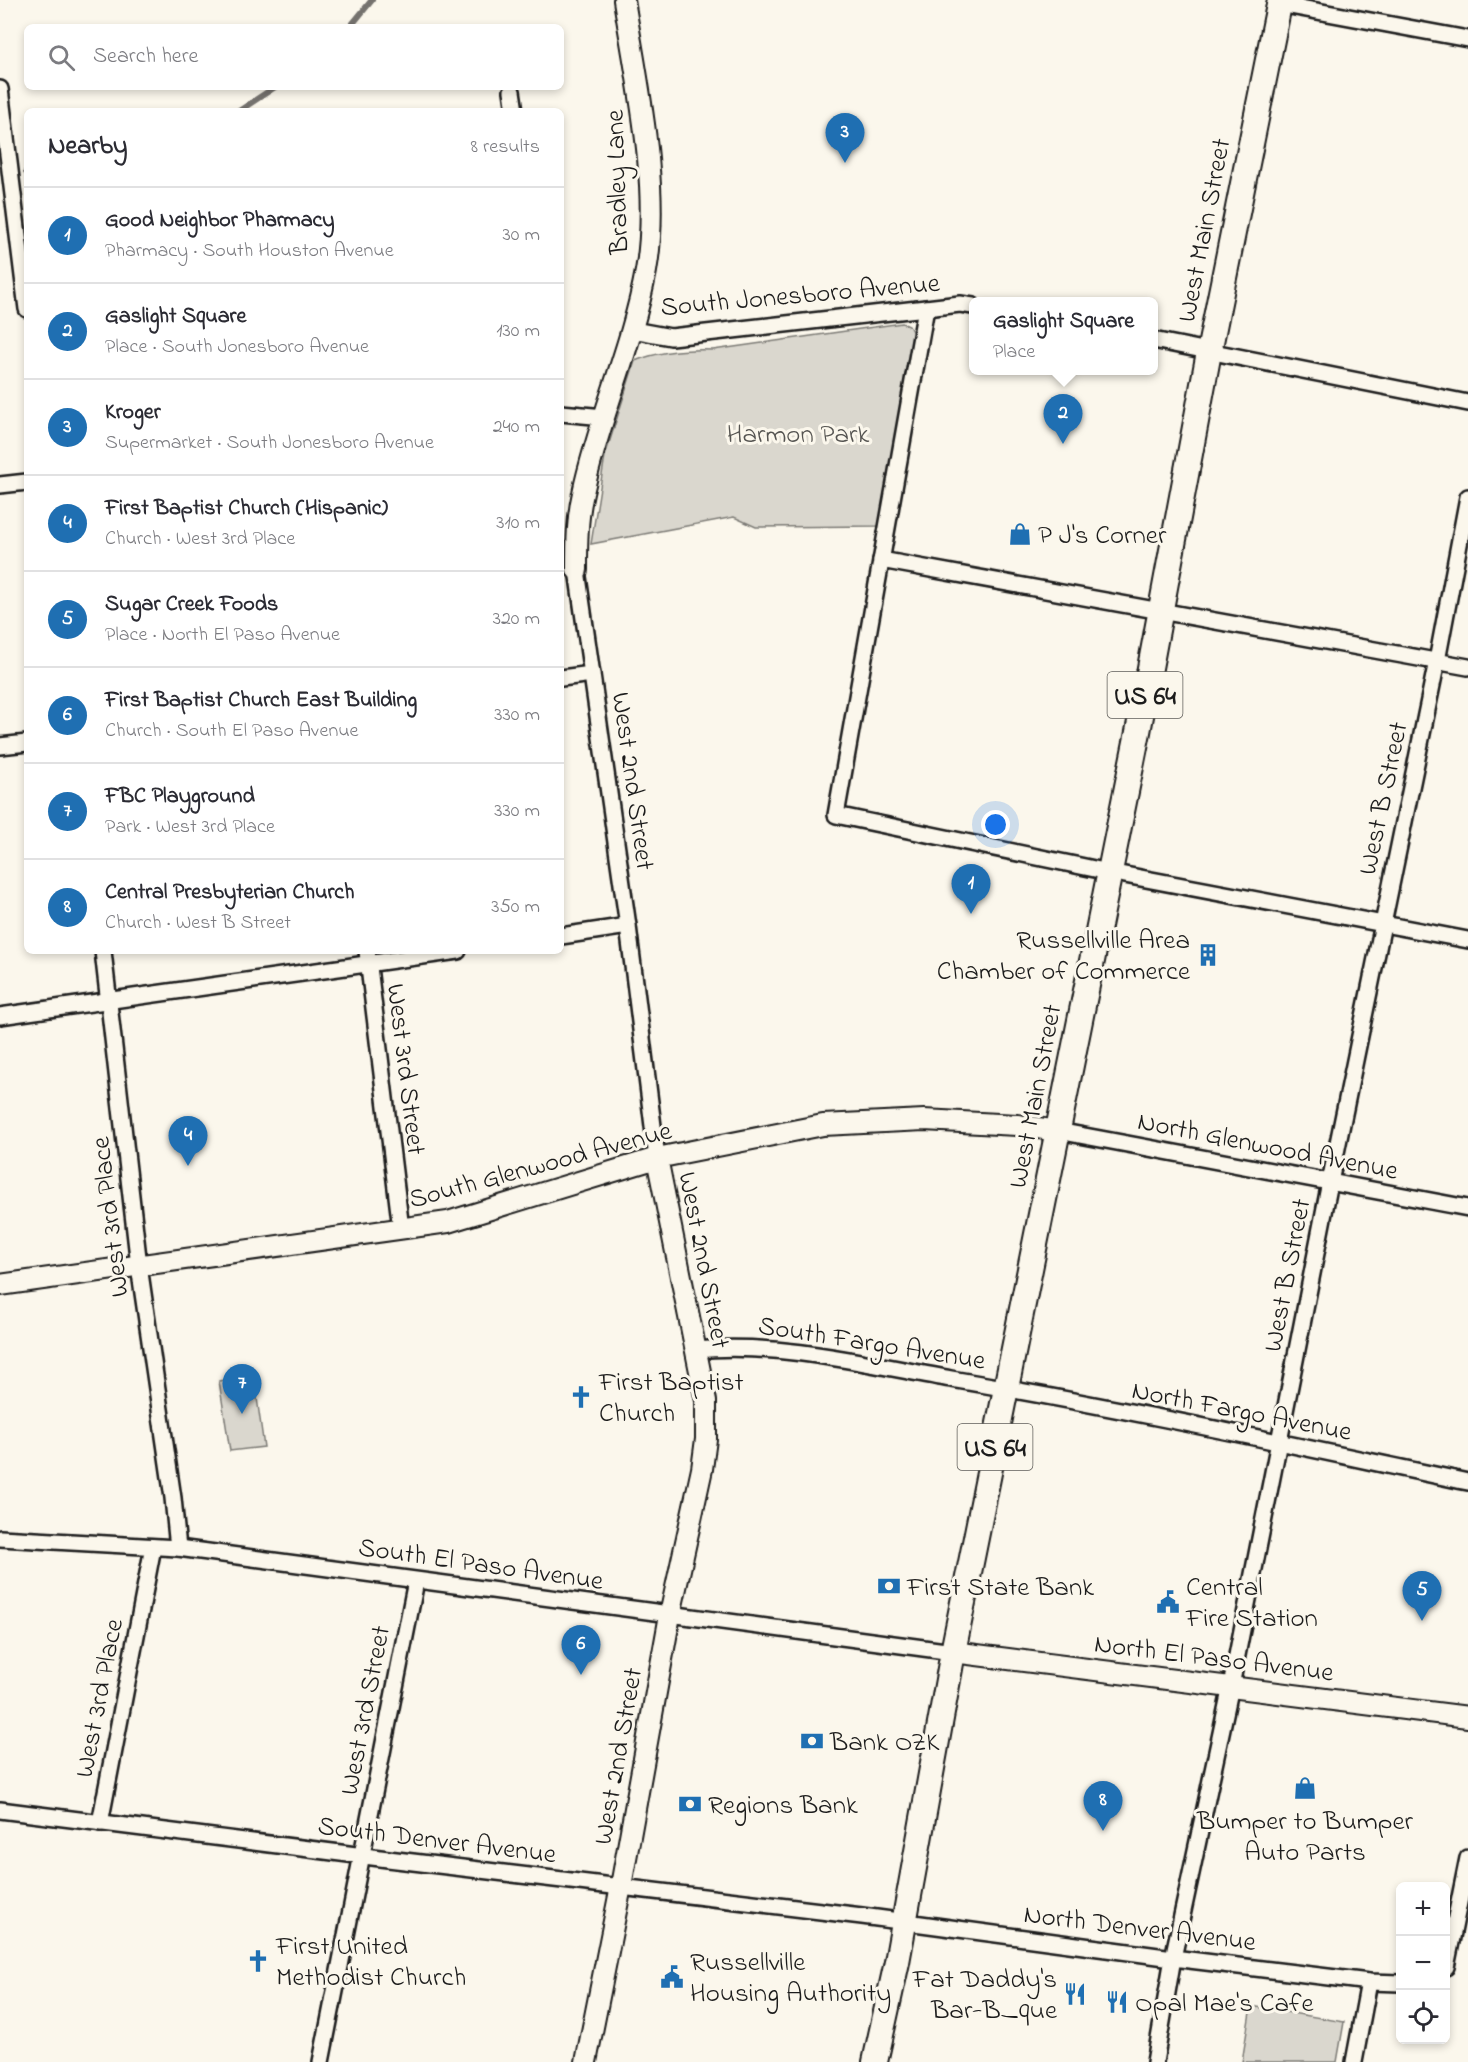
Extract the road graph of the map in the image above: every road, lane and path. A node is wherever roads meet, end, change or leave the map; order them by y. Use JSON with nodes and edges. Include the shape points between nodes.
{"nodes":[{"id":1,"x":624,"y":0,"type":"edge"},
{"id":2,"x":1279,"y":2,"type":"edge"},
{"id":3,"x":1468,"y":39,"type":"edge"},
{"id":4,"x":0,"y":89,"type":"edge"},
{"id":5,"x":512,"y":91,"type":"dead end"},
{"id":6,"x":515,"y":108,"type":"edge"},
{"id":7,"x":24,"y":285,"type":"edge"},
{"id":8,"x":969,"y":305,"type":"edge"},
{"id":9,"x":926,"y":308,"type":"junction"},
{"id":10,"x":633,"y":330,"type":"junction"},
{"id":11,"x":1158,"y":341,"type":"edge"},
{"id":12,"x":1209,"y":352,"type":"junction"},
{"id":13,"x":1468,"y":403,"type":"edge"},
{"id":14,"x":564,"y":413,"type":"edge"},
{"id":15,"x":604,"y":417,"type":"junction"},
{"id":16,"x":24,"y":482,"type":"edge"},
{"id":17,"x":0,"y":485,"type":"edge"},
{"id":18,"x":1468,"y":497,"type":"edge"},
{"id":19,"x":881,"y":560,"type":"junction"},
{"id":20,"x":577,"y":570,"type":"joint"},
{"id":21,"x":1161,"y":610,"type":"junction"},
{"id":22,"x":1437,"y":661,"type":"junction"},
{"id":23,"x":1468,"y":667,"type":"edge"},
{"id":24,"x":592,"y":674,"type":"junction"},
{"id":25,"x":564,"y":678,"type":"edge"},
{"id":26,"x":24,"y":742,"type":"edge"},
{"id":27,"x":0,"y":746,"type":"edge"},
{"id":28,"x":1109,"y":872,"type":"junction"},
{"id":29,"x":1383,"y":924,"type":"junction"},
{"id":30,"x":628,"y":926,"type":"junction"},
{"id":31,"x":564,"y":936,"type":"edge"},
{"id":32,"x":1468,"y":940,"type":"edge"},
{"id":33,"x":104,"y":954,"type":"edge"},
{"id":34,"x":419,"y":954,"type":"edge"},
{"id":35,"x":368,"y":958,"type":"edge"},
{"id":36,"x":109,"y":1000,"type":"junction"},
{"id":37,"x":0,"y":1016,"type":"edge"},
{"id":38,"x":1059,"y":1131,"type":"junction"},
{"id":39,"x":657,"y":1158,"type":"junction"},
{"id":40,"x":1330,"y":1182,"type":"junction"},
{"id":41,"x":1468,"y":1208,"type":"edge"},
{"id":42,"x":401,"y":1229,"type":"junction"},
{"id":43,"x":139,"y":1266,"type":"junction"},
{"id":44,"x":0,"y":1284,"type":"edge"},
{"id":45,"x":695,"y":1350,"type":"junction"},
{"id":46,"x":1006,"y":1388,"type":"junction"},
{"id":47,"x":1280,"y":1443,"type":"junction"},
{"id":48,"x":1468,"y":1482,"type":"edge"},
{"id":49,"x":0,"y":1538,"type":"edge"},
{"id":50,"x":153,"y":1547,"type":"junction"},
{"id":51,"x":178,"y":1548,"type":"junction"},
{"id":52,"x":416,"y":1581,"type":"junction"},
{"id":53,"x":670,"y":1614,"type":"junction"},
{"id":54,"x":953,"y":1652,"type":"junction"},
{"id":55,"x":1231,"y":1686,"type":"junction"},
{"id":56,"x":1468,"y":1717,"type":"edge"},
{"id":57,"x":0,"y":1810,"type":"edge"},
{"id":58,"x":100,"y":1822,"type":"junction"},
{"id":59,"x":362,"y":1856,"type":"junction"},
{"id":60,"x":1468,"y":1858,"type":"edge"},
{"id":61,"x":621,"y":1886,"type":"junction"},
{"id":62,"x":904,"y":1921,"type":"junction"},
{"id":63,"x":1450,"y":1946,"type":"edge"},
{"id":64,"x":1173,"y":1958,"type":"junction"},
{"id":65,"x":1369,"y":1982,"type":"junction"},
{"id":66,"x":1396,"y":1983,"type":"edge"},
{"id":67,"x":321,"y":2062,"type":"edge"},
{"id":68,"x":586,"y":2062,"type":"edge"},
{"id":69,"x":874,"y":2062,"type":"edge"},
{"id":70,"x":1155,"y":2062,"type":"edge"},
{"id":71,"x":1354,"y":2062,"type":"edge"}],
"edges":[{"from":1,"to":10,"type":"street","name":"Bradley Lane","via":[[641,106],[650,222],[646,269]]},
{"from":2,"to":3,"type":"street"},
{"from":2,"to":12,"type":"main road","name":"West Main Street","number":"US 64"},
{"from":4,"to":7,"type":"street"},
{"from":5,"to":6,"type":"street"},
{"from":8,"to":9,"type":"street","name":"South Jonesboro Avenue"},
{"from":9,"to":10,"type":"street","name":"South Jonesboro Avenue","via":[[671,337]]},
{"from":9,"to":19,"type":"street"},
{"from":10,"to":15,"type":"street","name":"Bradley Lane"},
{"from":11,"to":12,"type":"street"},
{"from":12,"to":13,"type":"street"},
{"from":12,"to":21,"type":"main road","name":"West Main Street","number":"US 64"},
{"from":14,"to":15,"type":"street"},
{"from":15,"to":20,"type":"street","name":"Bradley Lane","via":[[582,496]]},
{"from":16,"to":17,"type":"street"},
{"from":18,"to":22,"type":"street","name":"West B Street"},
{"from":19,"to":21,"type":"street"},
{"from":19,"to":28,"type":"street","via":[[836,815]]},
{"from":20,"to":24,"type":"street","name":"West 2nd Street"},
{"from":21,"to":22,"type":"street"},
{"from":21,"to":28,"type":"main road","name":"West Main Street","number":"US 64"},
{"from":22,"to":23,"type":"street"},
{"from":22,"to":29,"type":"street","name":"West B Street"},
{"from":24,"to":25,"type":"street"},
{"from":24,"to":30,"type":"street","name":"West 2nd Street"},
{"from":26,"to":27,"type":"street"},
{"from":28,"to":29,"type":"street"},
{"from":28,"to":38,"type":"main road","name":"West Main Street","number":"US 64"},
{"from":29,"to":32,"type":"street"},
{"from":29,"to":40,"type":"street","name":"West B Street"},
{"from":30,"to":31,"type":"street"},
{"from":30,"to":39,"type":"street","name":"West 2nd Street"},
{"from":33,"to":36,"type":"street","name":"West 3rd Place"},
{"from":34,"to":35,"type":"street"},
{"from":35,"to":36,"type":"street"},
{"from":35,"to":42,"type":"street","name":"West 3rd Street"},
{"from":36,"to":37,"type":"street"},
{"from":36,"to":43,"type":"street","name":"West 3rd Place"},
{"from":38,"to":39,"type":"street","name":"South Glenwood Avenue","via":[[924,1120],[823,1125]]},
{"from":38,"to":40,"type":"street","name":"North Glenwood Avenue"},
{"from":38,"to":46,"type":"main road","name":"West Main Street","number":"US 64"},
{"from":39,"to":42,"type":"street","name":"South Glenwood Avenue","via":[[448,1222]]},
{"from":39,"to":45,"type":"street","name":"West 2nd Street"},
{"from":40,"to":41,"type":"street","name":"North Glenwood Avenue"},
{"from":40,"to":47,"type":"street","name":"West B Street"},
{"from":42,"to":43,"type":"street","name":"South Glenwood Avenue"},
{"from":43,"to":44,"type":"street","name":"South Glenwood Avenue"},
{"from":43,"to":51,"type":"street","name":"West 3rd Place"},
{"from":45,"to":46,"type":"street","name":"South Fargo Avenue","via":[[759,1348]]},
{"from":45,"to":53,"type":"street","name":"West 2nd Street","via":[[706,1401],[706,1438]]},
{"from":46,"to":47,"type":"street","name":"North Fargo Avenue"},
{"from":46,"to":54,"type":"main road","name":"West Main Street","number":"US 64"},
{"from":47,"to":48,"type":"street","name":"North Fargo Avenue"},
{"from":47,"to":55,"type":"street","name":"West B Street"},
{"from":49,"to":50,"type":"street","name":"South El Paso Avenue"},
{"from":50,"to":51,"type":"street","name":"South El Paso Avenue"},
{"from":50,"to":58,"type":"street","name":"West 3rd Place"},
{"from":51,"to":52,"type":"street","name":"South El Paso Avenue"},
{"from":52,"to":53,"type":"street","name":"South El Paso Avenue"},
{"from":52,"to":59,"type":"street","name":"West 3rd Street"},
{"from":53,"to":54,"type":"street","name":"South El Paso Avenue"},
{"from":53,"to":61,"type":"street","name":"West 2nd Street"},
{"from":54,"to":55,"type":"street","name":"North El Paso Avenue"},
{"from":54,"to":62,"type":"main road","name":"West Main Street","number":"US 64"},
{"from":55,"to":56,"type":"street","name":"North El Paso Avenue"},
{"from":55,"to":64,"type":"street","name":"West B Street"},
{"from":57,"to":58,"type":"street","name":"South Denver Avenue"},
{"from":58,"to":59,"type":"street","name":"South Denver Avenue"},
{"from":59,"to":61,"type":"street","name":"South Denver Avenue"},
{"from":59,"to":67,"type":"street","name":"West 3rd Street"},
{"from":60,"to":63,"type":"street"},
{"from":61,"to":62,"type":"street","name":"South Denver Avenue"},
{"from":61,"to":68,"type":"street","name":"West 2nd Street"},
{"from":62,"to":64,"type":"street","name":"North Denver Avenue"},
{"from":62,"to":69,"type":"main road","name":"West Main Street","number":"US 64"},
{"from":64,"to":65,"type":"street","name":"North Denver Avenue"},
{"from":64,"to":70,"type":"street","name":"West B Street"},
{"from":65,"to":66,"type":"street","name":"North Denver Avenue"},
{"from":65,"to":71,"type":"street"}]}
